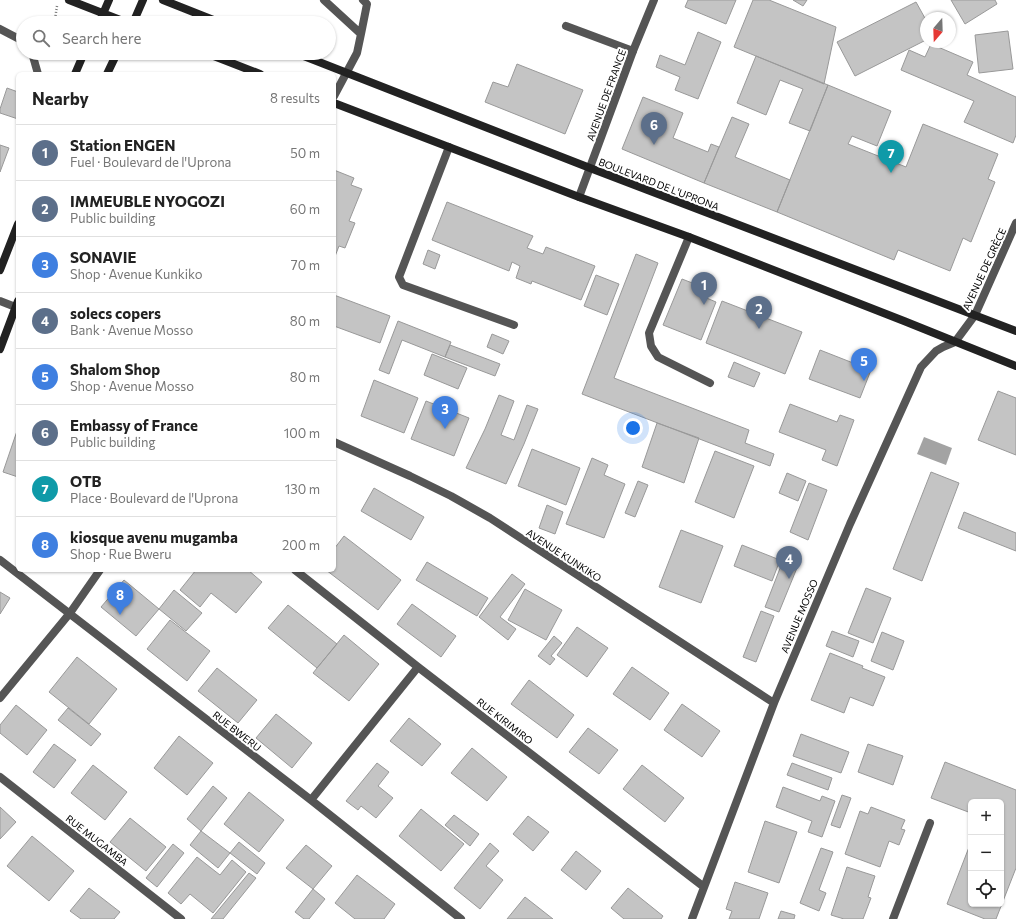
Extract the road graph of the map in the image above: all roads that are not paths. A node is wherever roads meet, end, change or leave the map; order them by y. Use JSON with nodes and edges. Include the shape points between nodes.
{"nodes":[{"id":1,"x":69,"y":0,"type":"edge"},
{"id":2,"x":109,"y":0,"type":"edge"},
{"id":3,"x":143,"y":0,"type":"edge"},
{"id":4,"x":164,"y":0,"type":"edge"},
{"id":5,"x":324,"y":0,"type":"edge"},
{"id":6,"x":654,"y":0,"type":"edge"},
{"id":7,"x":366,"y":1,"type":"edge"},
{"id":8,"x":104,"y":13,"type":"junction"},
{"id":9,"x":102,"y":16,"type":"edge"},
{"id":10,"x":111,"y":16,"type":"edge"},
{"id":11,"x":136,"y":16,"type":"edge"},
{"id":12,"x":204,"y":16,"type":"edge"},
{"id":13,"x":566,"y":26,"type":"dead end"},
{"id":14,"x":0,"y":29,"type":"edge"},
{"id":15,"x":361,"y":34,"type":"junction"},
{"id":16,"x":16,"y":37,"type":"edge"},
{"id":17,"x":633,"y":50,"type":"junction"},
{"id":18,"x":34,"y":60,"type":"edge"},
{"id":19,"x":81,"y":60,"type":"edge"},
{"id":20,"x":114,"y":60,"type":"edge"},
{"id":21,"x":224,"y":60,"type":"edge"},
{"id":22,"x":314,"y":60,"type":"edge"},
{"id":23,"x":37,"y":72,"type":"edge"},
{"id":24,"x":76,"y":72,"type":"edge"},
{"id":25,"x":108,"y":72,"type":"edge"},
{"id":26,"x":255,"y":72,"type":"edge"},
{"id":27,"x":347,"y":73,"type":"junction"},
{"id":28,"x":336,"y":92,"type":"edge"},
{"id":29,"x":336,"y":104,"type":"edge"},
{"id":30,"x":449,"y":147,"type":"junction"},
{"id":31,"x":590,"y":168,"type":"junction"},
{"id":32,"x":579,"y":197,"type":"junction"},
{"id":33,"x":1016,"y":223,"type":"edge"},
{"id":34,"x":16,"y":229,"type":"edge"},
{"id":35,"x":688,"y":237,"type":"junction"},
{"id":36,"x":0,"y":270,"type":"edge"},
{"id":37,"x":0,"y":301,"type":"edge"},
{"id":38,"x":16,"y":305,"type":"edge"},
{"id":39,"x":16,"y":308,"type":"edge"},
{"id":40,"x":975,"y":315,"type":"junction"},
{"id":41,"x":514,"y":324,"type":"dead end"},
{"id":42,"x":1016,"y":331,"type":"edge"},
{"id":43,"x":955,"y":342,"type":"junction"},
{"id":44,"x":0,"y":349,"type":"edge"},
{"id":45,"x":1016,"y":366,"type":"edge"},
{"id":46,"x":710,"y":383,"type":"dead end"},
{"id":47,"x":336,"y":443,"type":"edge"},
{"id":48,"x":0,"y":560,"type":"edge"},
{"id":49,"x":99,"y":572,"type":"edge"},
{"id":50,"x":298,"y":572,"type":"edge"},
{"id":51,"x":70,"y":613,"type":"junction"},
{"id":52,"x":418,"y":667,"type":"junction"},
{"id":53,"x":0,"y":698,"type":"edge"},
{"id":54,"x":774,"y":703,"type":"junction"},
{"id":55,"x":0,"y":777,"type":"edge"},
{"id":56,"x":311,"y":800,"type":"junction"},
{"id":57,"x":930,"y":823,"type":"dead end"},
{"id":58,"x":704,"y":887,"type":"junction"},
{"id":59,"x":181,"y":919,"type":"edge"},
{"id":60,"x":461,"y":919,"type":"edge"},
{"id":61,"x":692,"y":919,"type":"edge"},
{"id":62,"x":893,"y":919,"type":"edge"}],
"edges":[{"from":1,"to":8,"type":"street"},
{"from":2,"to":8,"type":"street"},
{"from":3,"to":11,"type":"street"},
{"from":4,"to":12,"type":"street"},
{"from":5,"to":15,"type":"street"},
{"from":6,"to":17,"type":"street","name":"AVENUE DE FRANCE"},
{"from":7,"to":15,"type":"street"},
{"from":8,"to":9,"type":"street"},
{"from":8,"to":10,"type":"street"},
{"from":13,"to":17,"type":"street"},
{"from":14,"to":16,"type":"street"},
{"from":15,"to":27,"type":"street","via":[[357,53]]},
{"from":17,"to":31,"type":"street","name":"AVENUE DE FRANCE"},
{"from":18,"to":23,"type":"street"},
{"from":19,"to":24,"type":"street"},
{"from":20,"to":25,"type":"street"},
{"from":21,"to":26,"type":"street"},
{"from":22,"to":27,"type":"street","name":"BOULEVARD DE L'UPRONA"},
{"from":27,"to":28,"type":"street"},
{"from":27,"to":31,"type":"street","name":"BOULEVARD DE L'UPRONA"},
{"from":29,"to":30,"type":"street"},
{"from":30,"to":32,"type":"street"},
{"from":30,"to":41,"type":"street","via":[[399,277],[403,285]]},
{"from":31,"to":32,"type":"street","name":"AVENUE DE FRANCE"},
{"from":31,"to":40,"type":"street","name":"BOULEVARD DE L'UPRONA"},
{"from":32,"to":35,"type":"street"},
{"from":33,"to":40,"type":"street","name":"AVENUE DE GRÈCE"},
{"from":34,"to":36,"type":"street"},
{"from":35,"to":43,"type":"street"},
{"from":35,"to":46,"type":"street","via":[[650,333],[651,346],[658,357]]},
{"from":37,"to":38,"type":"street"},
{"from":39,"to":44,"type":"street"},
{"from":40,"to":42,"type":"street","name":"BOULEVARD DE L'UPRONA"},
{"from":40,"to":43,"type":"street","name":"AVENUE DE GRÈCE"},
{"from":43,"to":45,"type":"street"},
{"from":43,"to":54,"type":"street","name":"AVENUE MOSSO","via":[[936,351],[921,367],[850,524]]},
{"from":47,"to":54,"type":"street","name":"AVENUE KUNKIKO","via":[[410,476],[490,518]]},
{"from":48,"to":51,"type":"street","name":"RUE BWERU"},
{"from":49,"to":51,"type":"street"},
{"from":50,"to":52,"type":"street","name":"RUE KIRIMIRO"},
{"from":51,"to":53,"type":"street"},
{"from":51,"to":56,"type":"street","name":"RUE BWERU"},
{"from":52,"to":56,"type":"street"},
{"from":52,"to":58,"type":"street","name":"RUE KIRIMIRO"},
{"from":54,"to":58,"type":"street","name":"AVENUE MOSSO"},
{"from":55,"to":59,"type":"street","name":"RUE MUGAMBA"},
{"from":56,"to":60,"type":"street","name":"RUE BWERU"},
{"from":57,"to":62,"type":"street"},
{"from":58,"to":61,"type":"street","name":"AVENUE MOSSO"}]}
